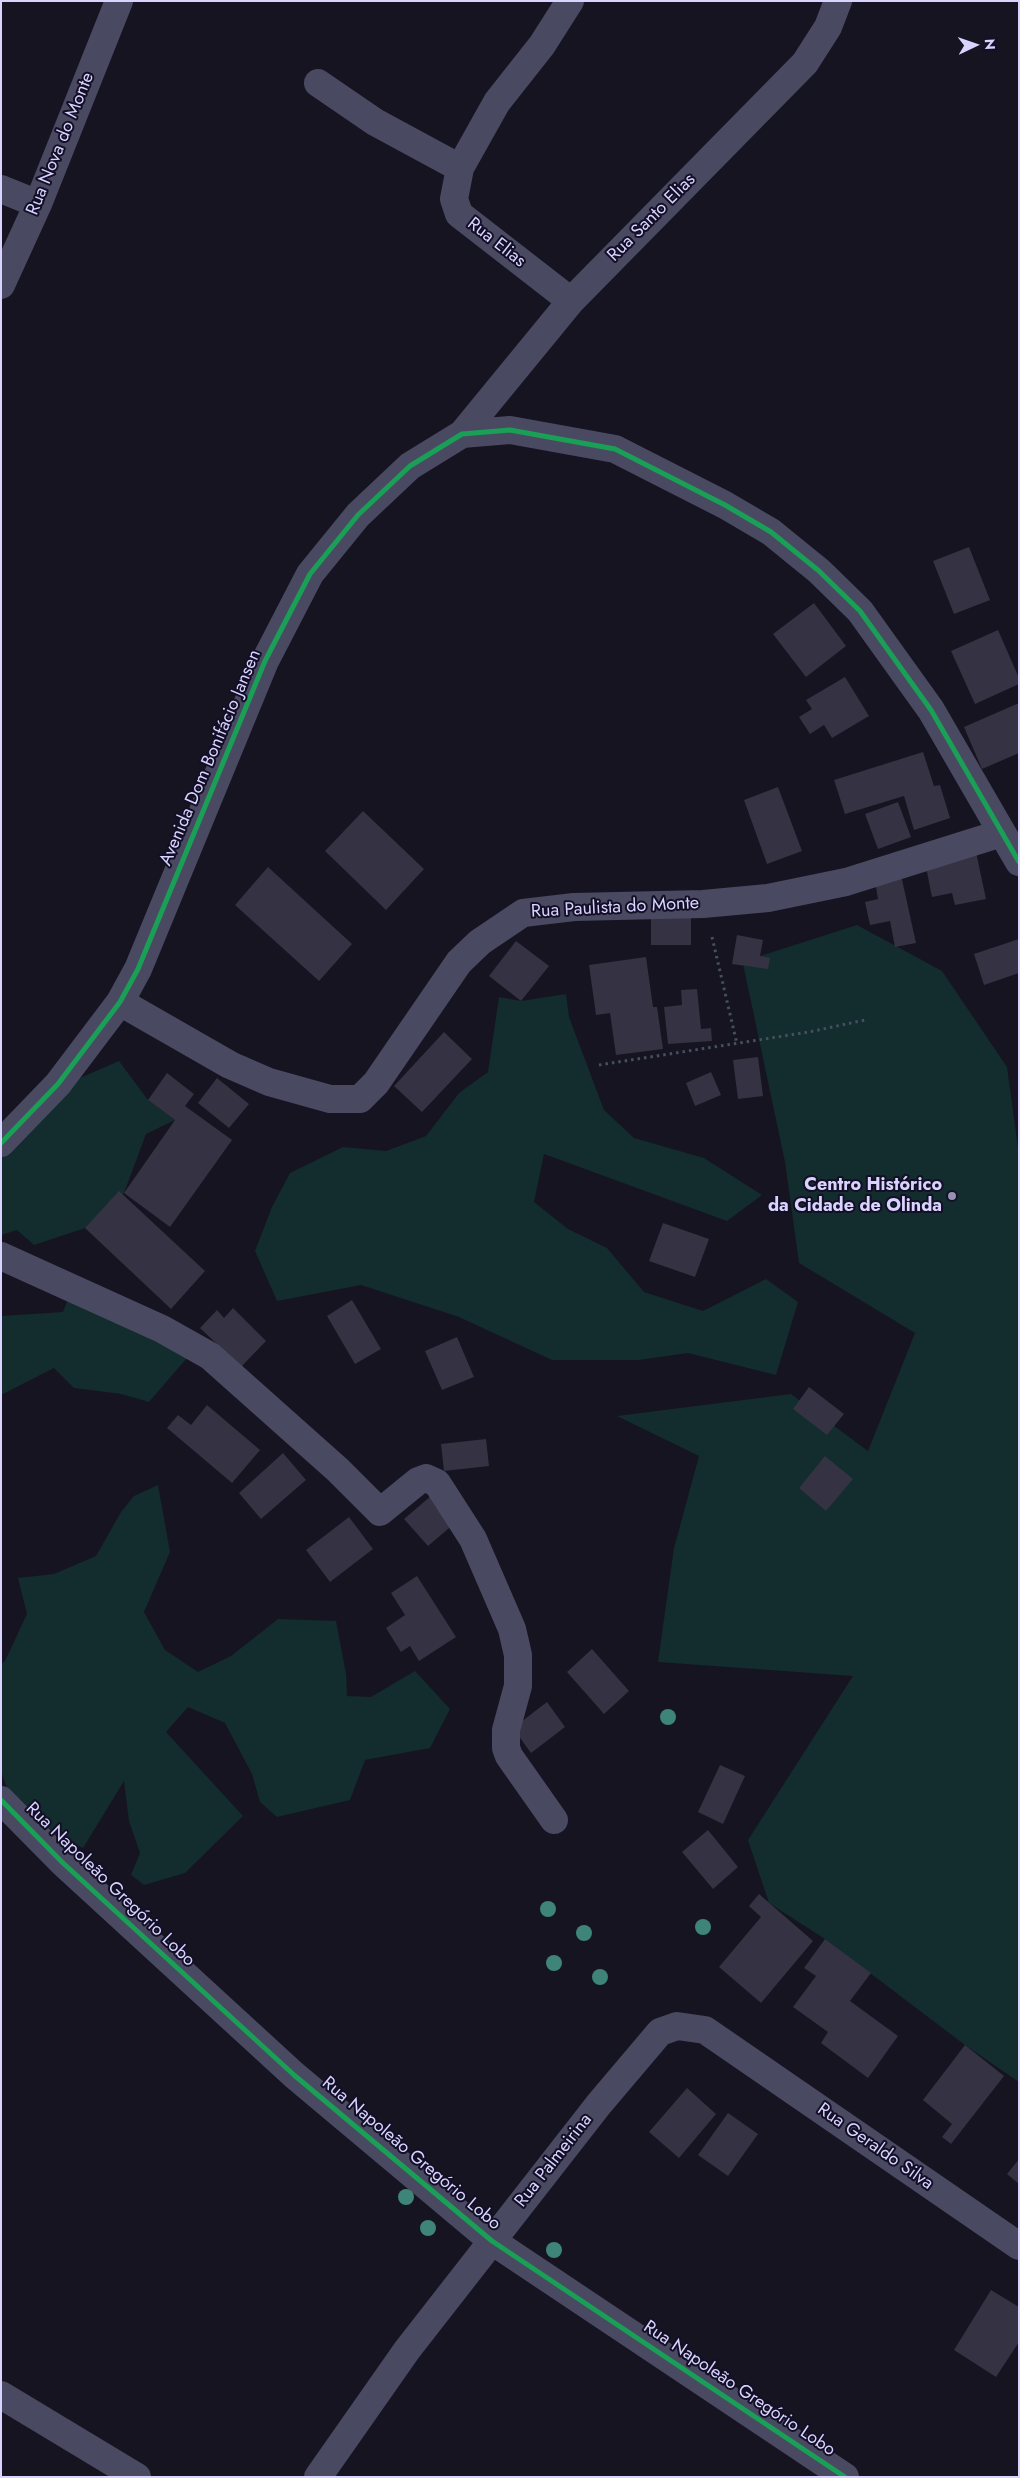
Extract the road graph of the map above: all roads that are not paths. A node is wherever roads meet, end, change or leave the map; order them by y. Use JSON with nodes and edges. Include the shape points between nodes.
{"nodes":[{"id":1,"x":119,"y":1,"type":"edge"},
{"id":2,"x":570,"y":1,"type":"edge"},
{"id":3,"x":838,"y":1,"type":"edge"},
{"id":4,"x":318,"y":83,"type":"dead end"},
{"id":5,"x":460,"y":168,"type":"junction"},
{"id":6,"x":1,"y":189,"type":"edge"},
{"id":7,"x":38,"y":204,"type":"junction"},
{"id":8,"x":1,"y":285,"type":"edge"},
{"id":9,"x":571,"y":301,"type":"junction"},
{"id":10,"x":462,"y":434,"type":"junction"},
{"id":11,"x":1002,"y":833,"type":"junction"},
{"id":12,"x":1019,"y":862,"type":"edge"},
{"id":13,"x":120,"y":1002,"type":"junction"},
{"id":14,"x":1,"y":1143,"type":"edge"},
{"id":15,"x":1,"y":1256,"type":"edge"},
{"id":16,"x":1,"y":1800,"type":"edge"},
{"id":17,"x":554,"y":1820,"type":"dead end"},
{"id":18,"x":731,"y":2047,"type":"joint"},
{"id":19,"x":492,"y":2241,"type":"junction"},
{"id":20,"x":1019,"y":2246,"type":"edge"},
{"id":21,"x":1,"y":2395,"type":"edge"},
{"id":22,"x":137,"y":2477,"type":"edge"},
{"id":23,"x":318,"y":2477,"type":"edge"},
{"id":24,"x":845,"y":2477,"type":"edge"}],
"edges":[{"from":1,"to":7,"type":"street","name":"Rua Nova do Monte"},
{"from":2,"to":5,"type":"street","name":"Rua Elias","via":[[542,46],[497,102]]},
{"from":3,"to":9,"type":"street","name":"Rua Santo Elias","via":[[828,27],[805,63]]},
{"from":4,"to":5,"type":"street","via":[[375,122]]},
{"from":5,"to":9,"type":"street","name":"Rua Elias","via":[[454,199],[459,214]]},
{"from":6,"to":7,"type":"street"},
{"from":7,"to":8,"type":"street","name":"Rua Nova do Monte"},
{"from":9,"to":10,"type":"street","name":"Rua Santo Elias"},
{"from":10,"to":11,"type":"street","name":"Avenida Dom Bonifácio Jansen","via":[[510,430],[615,449],[771,532],[819,571],[860,611],[930,710]]},
{"from":10,"to":13,"type":"street","name":"Avenida Dom Bonifácio Jansen","via":[[410,466],[358,515],[310,574],[265,661],[138,969]]},
{"from":11,"to":12,"type":"street","name":"Avenida Dom Bonifácio Jansen"},
{"from":11,"to":13,"type":"street","name":"Rua Paulista do Monte","via":[[846,882],[768,898],[703,904],[574,906],[523,913],[480,942],[459,962],[376,1083],[360,1099],[330,1099],[270,1082],[230,1065]]},
{"from":13,"to":14,"type":"street","name":"Avenida Dom Bonifácio Jansen","via":[[58,1084]]},
{"from":15,"to":17,"type":"street","via":[[162,1329],[210,1356],[338,1470],[380,1512],[418,1481],[426,1478],[437,1483],[473,1539],[512,1629],[518,1655],[518,1686],[506,1730],[506,1748]]},
{"from":16,"to":19,"type":"street","name":"Rua Napoleão Gregório Lobo","via":[[63,1863],[294,2075]]},
{"from":18,"to":19,"type":"street","name":"Rua Palmeirina","via":[[705,2030],[676,2026],[660,2032]]},
{"from":18,"to":20,"type":"street","name":"Rua Geraldo Silva"},
{"from":19,"to":23,"type":"street","name":"Rua Palmeirina","via":[[407,2350]]},
{"from":19,"to":24,"type":"street","name":"Rua Napoleão Gregório Lobo"},
{"from":21,"to":22,"type":"street"}]}
